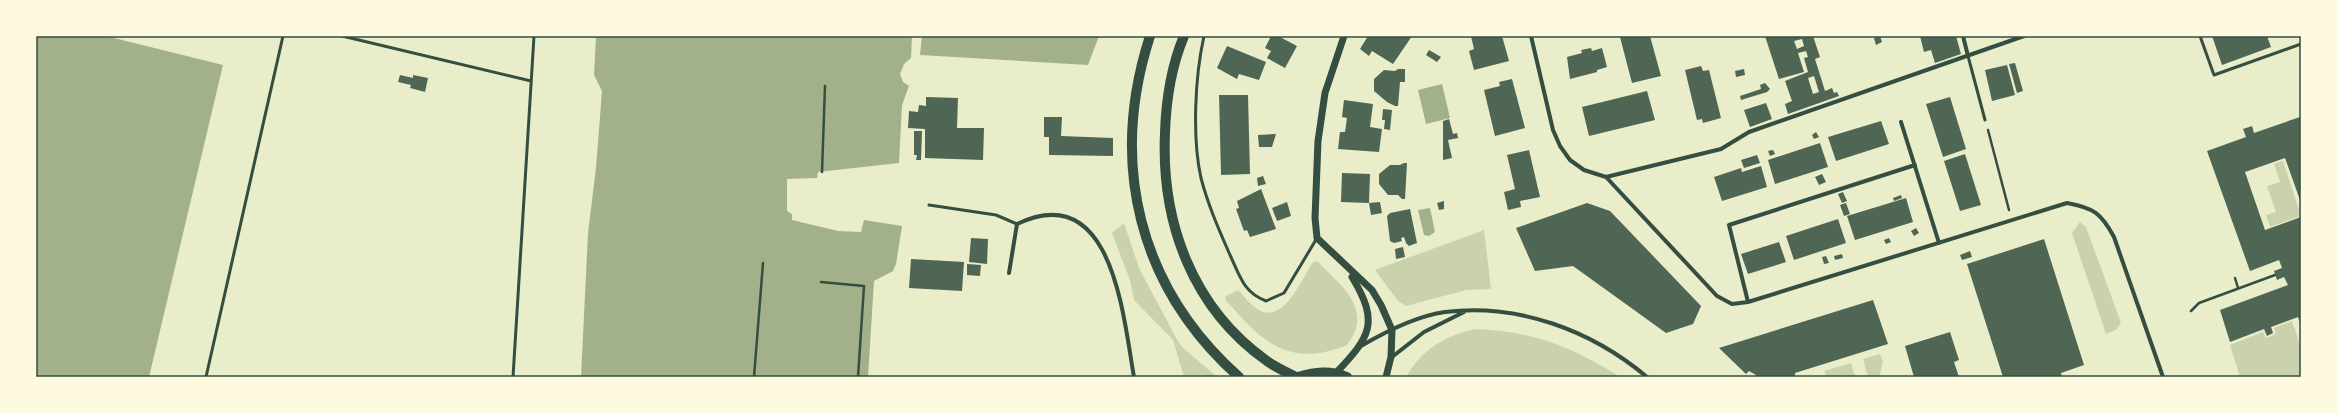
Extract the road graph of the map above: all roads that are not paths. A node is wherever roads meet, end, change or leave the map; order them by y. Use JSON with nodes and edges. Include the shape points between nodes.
{"nodes":[{"id":1,"x":283,"y":36,"type":"edge"},
{"id":2,"x":342,"y":36,"type":"edge"},
{"id":3,"x":534,"y":36,"type":"edge"},
{"id":4,"x":1150,"y":36,"type":"edge"},
{"id":5,"x":1184,"y":36,"type":"edge"},
{"id":6,"x":1204,"y":36,"type":"edge"},
{"id":7,"x":1344,"y":36,"type":"edge"},
{"id":8,"x":1531,"y":36,"type":"edge"},
{"id":9,"x":1963,"y":36,"type":"edge"},
{"id":10,"x":2024,"y":36,"type":"edge"},
{"id":11,"x":2200,"y":36,"type":"edge"},
{"id":12,"x":2301,"y":44,"type":"edge"},
{"id":13,"x":1968,"y":56,"type":"junction"},
{"id":14,"x":531,"y":81,"type":"junction"},
{"id":15,"x":1985,"y":120,"type":"road end"},
{"id":16,"x":1901,"y":122,"type":"dead end"},
{"id":17,"x":1915,"y":165,"type":"junction"},
{"id":18,"x":1606,"y":177,"type":"junction"},
{"id":19,"x":929,"y":205,"type":"dead end"},
{"id":20,"x":1017,"y":224,"type":"junction"},
{"id":21,"x":1317,"y":238,"type":"junction"},
{"id":22,"x":1939,"y":243,"type":"junction"},
{"id":23,"x":1348,"y":270,"type":"junction"},
{"id":24,"x":1009,"y":273,"type":"dead end"},
{"id":25,"x":1748,"y":302,"type":"junction"},
{"id":26,"x":1466,"y":311,"type":"junction"},
{"id":27,"x":1392,"y":330,"type":"junction"},
{"id":28,"x":1361,"y":346,"type":"junction"},
{"id":29,"x":1391,"y":357,"type":"junction"},
{"id":30,"x":1336,"y":373,"type":"junction"},
{"id":31,"x":206,"y":377,"type":"edge"},
{"id":32,"x":513,"y":377,"type":"edge"},
{"id":33,"x":1134,"y":377,"type":"edge"},
{"id":34,"x":1238,"y":377,"type":"edge"},
{"id":35,"x":1297,"y":377,"type":"edge"},
{"id":36,"x":1347,"y":377,"type":"edge"},
{"id":37,"x":1386,"y":377,"type":"edge"},
{"id":38,"x":1647,"y":377,"type":"edge"},
{"id":39,"x":2163,"y":377,"type":"edge"}],
"edges":[{"from":1,"to":31,"type":"lane"},
{"from":2,"to":14,"type":"lane"},
{"from":3,"to":14,"type":"lane"},
{"from":4,"to":34,"type":"main road","via":[[1140,68],[1134,112],[1131,157],[1136,204],[1158,271],[1171,297],[1216,357]]},
{"from":5,"to":35,"type":"main road","via":[[1171,77],[1164,153],[1174,230],[1197,284],[1212,308],[1267,361]]},
{"from":6,"to":21,"type":"lane","via":[[1196,104],[1201,177],[1214,219],[1244,285],[1253,296],[1266,301],[1284,293]]},
{"from":7,"to":21,"type":"street","via":[[1325,93],[1318,141],[1315,218]]},
{"from":8,"to":18,"type":"street","via":[[1553,130],[1560,146],[1570,160],[1584,170]]},
{"from":9,"to":13,"type":"street"},
{"from":10,"to":13,"type":"street"},
{"from":11,"to":12,"type":"lane","via":[[2214,75]]},
{"from":13,"to":15,"type":"lane"},
{"from":13,"to":18,"type":"street","via":[[1749,132],[1721,149]]},
{"from":14,"to":32,"type":"lane"},
{"from":16,"to":17,"type":"street"},
{"from":17,"to":22,"type":"street"},
{"from":17,"to":25,"type":"street","via":[[1729,226]]},
{"from":18,"to":25,"type":"street","via":[[1717,296],[1732,304]]},
{"from":19,"to":20,"type":"lane","via":[[996,215]]},
{"from":20,"to":24,"type":"street"},
{"from":20,"to":33,"type":"street","via":[[1034,216],[1052,215],[1071,218],[1089,230],[1116,280]]},
{"from":21,"to":23,"type":"street"},
{"from":22,"to":25,"type":"street"},
{"from":22,"to":39,"type":"street","via":[[2066,203],[2086,206],[2105,220],[2114,237]]},
{"from":23,"to":27,"type":"street","via":[[1372,290]]},
{"from":23,"to":28,"type":"street","via":[[1364,296],[1367,308],[1369,325]]},
{"from":26,"to":27,"type":"street","via":[[1444,312]]},
{"from":26,"to":29,"type":"street","via":[[1424,332]]},
{"from":26,"to":38,"type":"street","via":[[1505,312],[1538,319],[1574,331],[1605,347]]},
{"from":27,"to":28,"type":"street"},
{"from":27,"to":29,"type":"street"},
{"from":28,"to":30,"type":"street"},
{"from":29,"to":37,"type":"street"},
{"from":30,"to":35,"type":"main road","via":[[1316,372]]},
{"from":30,"to":36,"type":"main road"}]}
